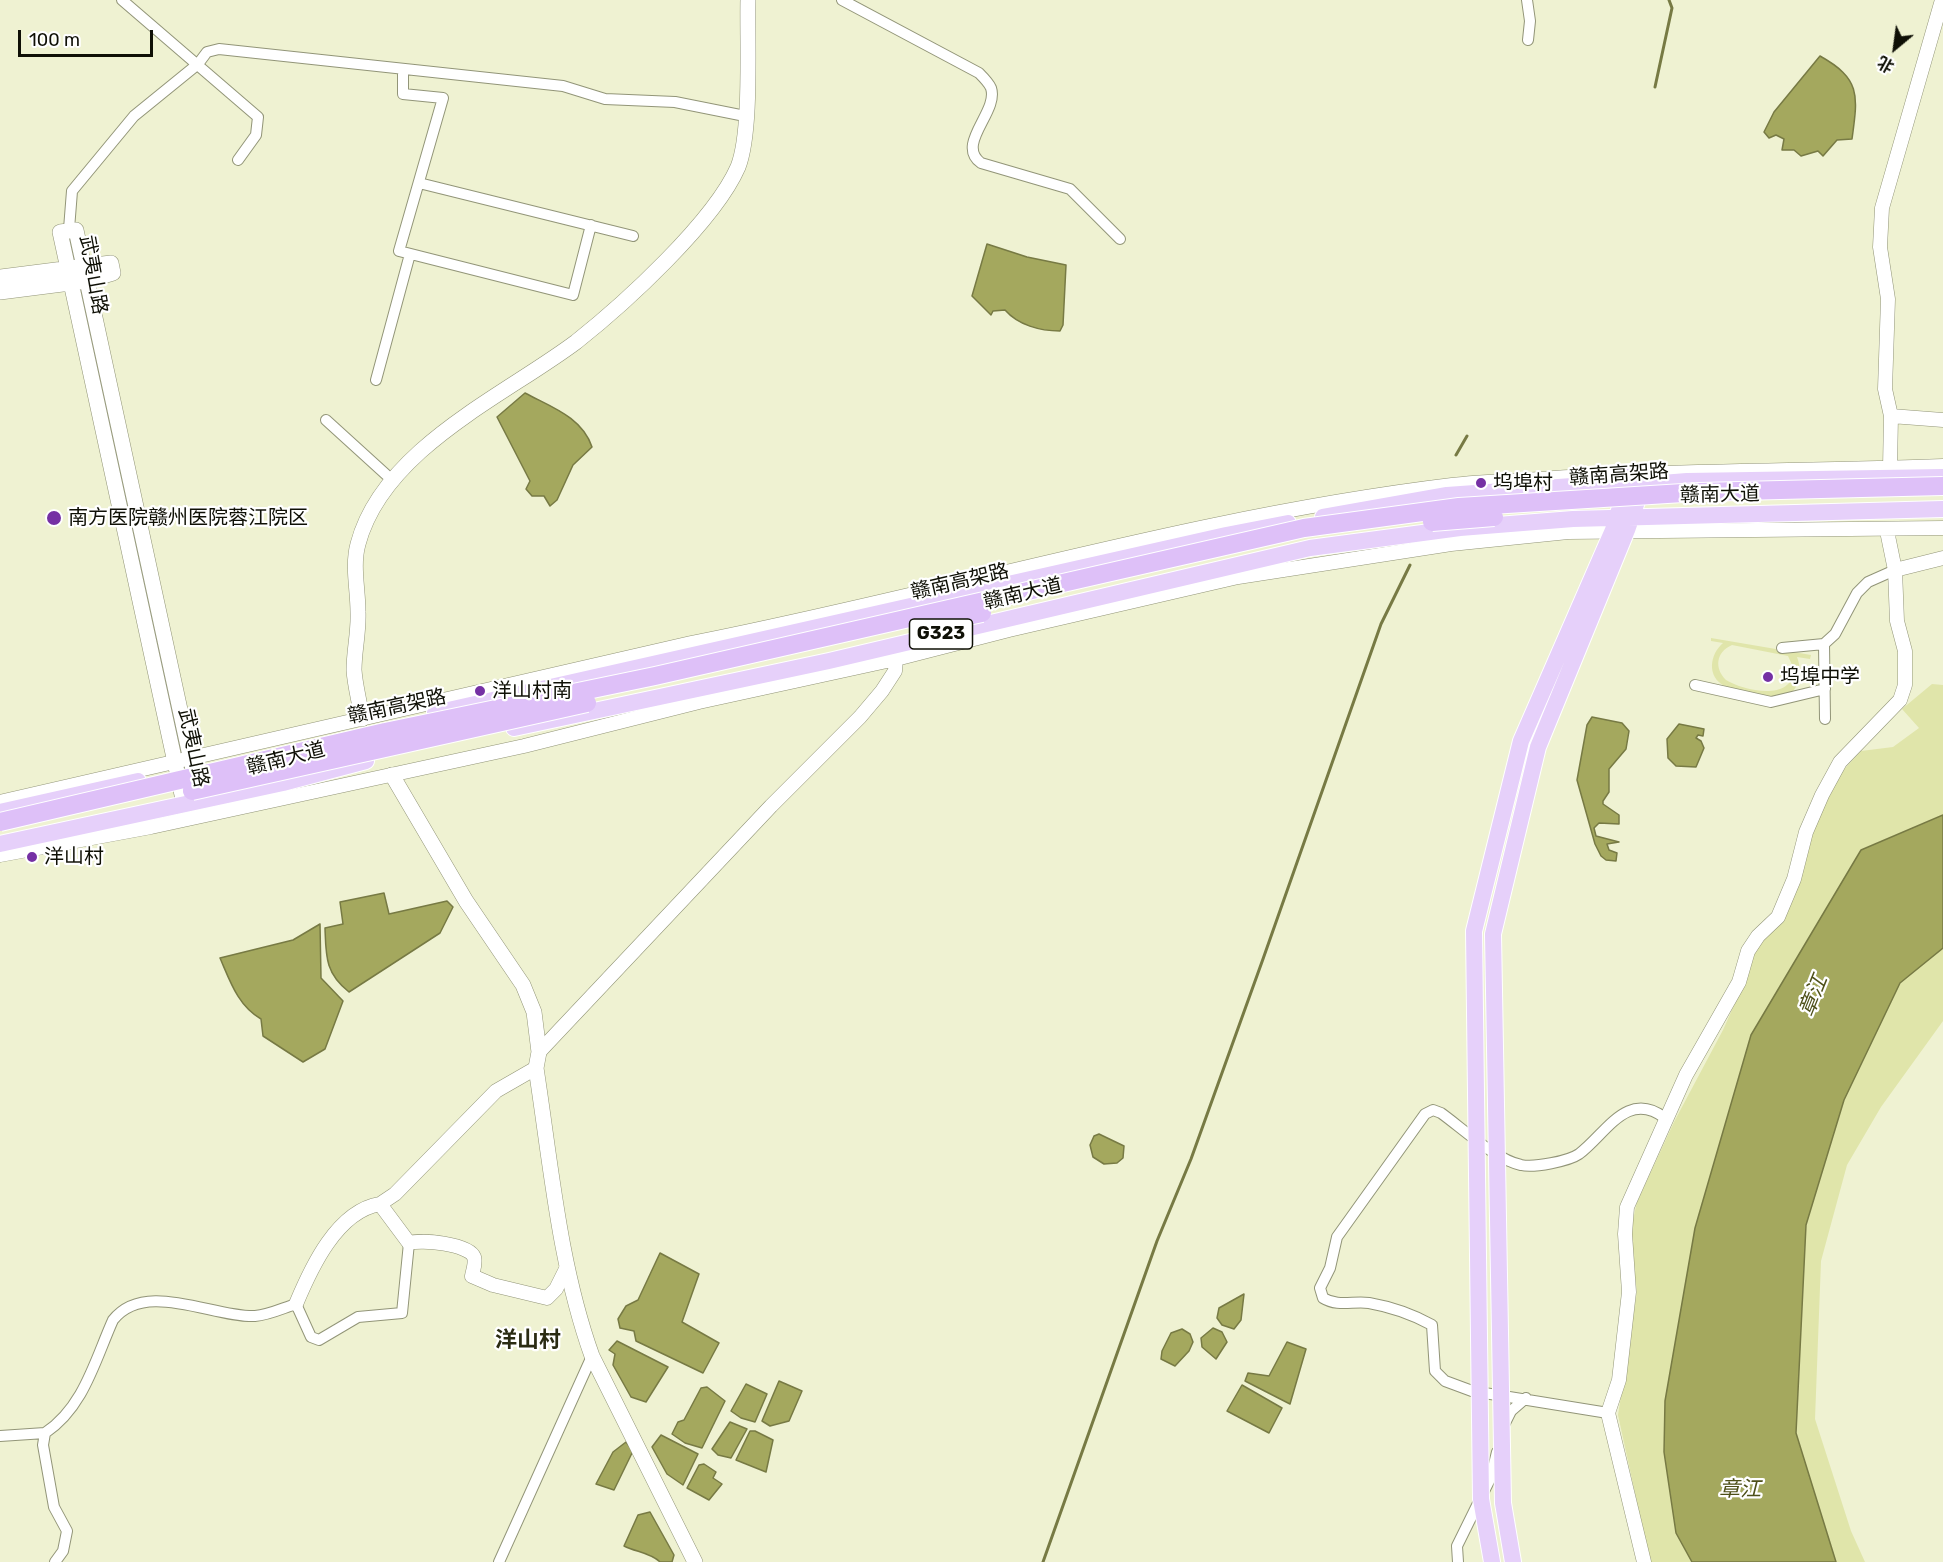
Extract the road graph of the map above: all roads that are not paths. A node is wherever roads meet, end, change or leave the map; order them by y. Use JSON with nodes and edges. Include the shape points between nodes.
{"nodes":[{"id":1,"x":122,"y":0,"type":"edge"},
{"id":2,"x":748,"y":0,"type":"edge"},
{"id":3,"x":842,"y":0,"type":"edge"},
{"id":4,"x":1527,"y":0,"type":"edge"},
{"id":5,"x":1942,"y":0,"type":"edge"},
{"id":6,"x":1528,"y":40,"type":"dead end"},
{"id":7,"x":198,"y":64,"type":"junction"},
{"id":8,"x":403,"y":69,"type":"junction"},
{"id":9,"x":745,"y":116,"type":"junction"},
{"id":10,"x":238,"y":160,"type":"dead end"},
{"id":11,"x":419,"y":183,"type":"junction"},
{"id":12,"x":591,"y":225,"type":"junction"},
{"id":13,"x":69,"y":230,"type":"joint"},
{"id":14,"x":633,"y":236,"type":"dead end"},
{"id":15,"x":1120,"y":239,"type":"dead end"},
{"id":16,"x":410,"y":254,"type":"junction"},
{"id":17,"x":77,"y":274,"type":"junction"},
{"id":18,"x":0,"y":277,"type":"edge"},
{"id":19,"x":0,"y":292,"type":"edge"},
{"id":20,"x":376,"y":380,"type":"dead end"},
{"id":21,"x":1891,"y":416,"type":"junction"},
{"id":22,"x":326,"y":420,"type":"dead end"},
{"id":23,"x":1943,"y":420,"type":"edge"},
{"id":24,"x":1943,"y":466,"type":"edge"},
{"id":25,"x":1890,"y":473,"type":"junction"},
{"id":26,"x":1943,"y":477,"type":"edge"},
{"id":27,"x":1645,"y":479,"type":"junction"},
{"id":28,"x":392,"y":480,"type":"junction"},
{"id":29,"x":1628,"y":480,"type":"junction"},
{"id":30,"x":1687,"y":481,"type":"junction"},
{"id":31,"x":1572,"y":486,"type":"junction"},
{"id":32,"x":1943,"y":486,"type":"edge"},
{"id":33,"x":1943,"y":496,"type":"edge"},
{"id":34,"x":1943,"y":509,"type":"edge"},
{"id":35,"x":1687,"y":518,"type":"junction"},
{"id":36,"x":1573,"y":519,"type":"junction"},
{"id":37,"x":1622,"y":523,"type":"junction"},
{"id":38,"x":1943,"y":528,"type":"edge"},
{"id":39,"x":1892,"y":530,"type":"junction"},
{"id":40,"x":1943,"y":558,"type":"edge"},
{"id":41,"x":1895,"y":570,"type":"junction"},
{"id":42,"x":820,"y":626,"type":"junction"},
{"id":43,"x":1824,"y":644,"type":"junction"},
{"id":44,"x":724,"y":648,"type":"junction"},
{"id":45,"x":1782,"y":648,"type":"dead end"},
{"id":46,"x":896,"y":659,"type":"junction"},
{"id":47,"x":829,"y":661,"type":"junction"},
{"id":48,"x":733,"y":680,"type":"junction"},
{"id":49,"x":1695,"y":685,"type":"dead end"},
{"id":50,"x":1825,"y":688,"type":"junction"},
{"id":51,"x":1825,"y":719,"type":"dead end"},
{"id":52,"x":362,"y":725,"type":"junction"},
{"id":53,"x":275,"y":751,"type":"junction"},
{"id":54,"x":369,"y":760,"type":"junction"},
{"id":55,"x":184,"y":766,"type":"junction"},
{"id":56,"x":392,"y":775,"type":"junction"},
{"id":57,"x":283,"y":783,"type":"junction"},
{"id":58,"x":0,"y":802,"type":"edge"},
{"id":59,"x":192,"y":803,"type":"junction"},
{"id":60,"x":0,"y":812,"type":"edge"},
{"id":61,"x":0,"y":822,"type":"edge"},
{"id":62,"x":0,"y":833,"type":"edge"},
{"id":63,"x":0,"y":843,"type":"edge"},
{"id":64,"x":0,"y":855,"type":"edge"},
{"id":65,"x":538,"y":1052,"type":"junction"},
{"id":66,"x":536,"y":1068,"type":"junction"},
{"id":67,"x":1665,"y":1118,"type":"junction"},
{"id":68,"x":1477,"y":1138,"type":"junction"},
{"id":69,"x":1497,"y":1153,"type":"junction"},
{"id":70,"x":380,"y":1204,"type":"junction"},
{"id":71,"x":409,"y":1243,"type":"junction"},
{"id":72,"x":566,"y":1269,"type":"junction"},
{"id":73,"x":296,"y":1304,"type":"junction"},
{"id":74,"x":592,"y":1356,"type":"junction"},
{"id":75,"x":1480,"y":1392,"type":"junction"},
{"id":76,"x":1501,"y":1394,"type":"junction"},
{"id":77,"x":1526,"y":1398,"type":"junction"},
{"id":78,"x":1608,"y":1413,"type":"junction"},
{"id":79,"x":45,"y":1433,"type":"junction"},
{"id":80,"x":1502,"y":1435,"type":"junction"},
{"id":81,"x":0,"y":1436,"type":"edge"},
{"id":82,"x":1482,"y":1499,"type":"junction"},
{"id":83,"x":56,"y":1562,"type":"edge"},
{"id":84,"x":499,"y":1562,"type":"edge"},
{"id":85,"x":695,"y":1562,"type":"edge"},
{"id":86,"x":1458,"y":1562,"type":"edge"},
{"id":87,"x":1492,"y":1562,"type":"edge"},
{"id":88,"x":1513,"y":1562,"type":"edge"},
{"id":89,"x":1644,"y":1562,"type":"edge"}],
"edges":[{"from":1,"to":7,"type":"street"},
{"from":2,"to":9,"type":"main road"},
{"from":3,"to":15,"type":"street","via":[[979,73],[991,86],[992,99],[975,135],[976,159],[1070,189]]},
{"from":4,"to":6,"type":"street"},
{"from":5,"to":21,"type":"street","via":[[1881,208],[1880,247],[1888,299],[1885,389]]},
{"from":7,"to":8,"type":"street","via":[[207,52],[219,50]]},
{"from":7,"to":10,"type":"street","via":[[258,117],[256,135]]},
{"from":7,"to":13,"type":"street","via":[[134,116],[72,190]]},
{"from":8,"to":9,"type":"street","via":[[563,86],[605,99],[675,102]]},
{"from":8,"to":11,"type":"street","via":[[403,94],[443,98]]},
{"from":9,"to":28,"type":"main road","via":[[738,165],[723,195],[664,261],[575,342],[486,399]]},
{"from":11,"to":12,"type":"street"},
{"from":11,"to":16,"type":"street","via":[[399,251]]},
{"from":12,"to":14,"type":"street"},
{"from":12,"to":16,"type":"street","via":[[573,295]]},
{"from":13,"to":17,"type":"main road","name":"武夷山路","via":[[60,232]]},
{"from":16,"to":20,"type":"street"},
{"from":17,"to":18,"type":"main road"},
{"from":17,"to":19,"type":"main road"},
{"from":17,"to":55,"type":"main road","name":"武夷山路"},
{"from":21,"to":23,"type":"street"},
{"from":21,"to":25,"type":"street"},
{"from":22,"to":28,"type":"street"},
{"from":24,"to":25,"type":"street"},
{"from":25,"to":26,"type":"main road","name":"赣南大道"},
{"from":25,"to":27,"type":"street"},
{"from":25,"to":30,"type":"main road","name":"赣南大道","number":"G323"},
{"from":27,"to":29,"type":"main road","name":"赣南大道","number":"G323"},
{"from":27,"to":30,"type":"main road","name":"赣南大道","number":"G323"},
{"from":27,"to":37,"type":"main road"},
{"from":28,"to":52,"type":"main road","via":[[369,516],[355,566],[358,614],[354,673]]},
{"from":29,"to":31,"type":"main road","name":"赣南大道","number":"G323"},
{"from":29,"to":37,"type":"main road"},
{"from":29,"to":52,"type":"street","via":[[1456,485],[1228,521],[983,575],[797,622],[680,645]]},
{"from":30,"to":35,"type":"main road"},
{"from":31,"to":36,"type":"main road"},
{"from":31,"to":42,"type":"main road","name":"赣南大道","number":"G323","via":[[1447,495],[1226,535]]},
{"from":32,"to":61,"type":"highway","name":"赣南高架路","bridge":true,"via":[[1699,492],[1493,505],[1304,528],[656,676],[385,732]]},
{"from":33,"to":62,"type":"highway","name":"赣南高架路","bridge":true,"via":[[1593,508],[1308,538]]},
{"from":34,"to":35,"type":"main road","name":"赣南大道","number":"G323"},
{"from":35,"to":37,"type":"main road","name":"赣南大道","number":"G323"},
{"from":36,"to":37,"type":"main road","name":"赣南大道","number":"G323"},
{"from":36,"to":47,"type":"main road","name":"赣南大道","number":"G323","via":[[1460,528],[1310,548]]},
{"from":37,"to":39,"type":"street"},
{"from":37,"to":46,"type":"street","via":[[1451,544],[1238,578]]},
{"from":37,"to":68,"type":"main road","via":[[1521,741],[1474,931]]},
{"from":37,"to":69,"type":"main road","via":[[1538,747],[1493,934]]},
{"from":38,"to":39,"type":"street"},
{"from":39,"to":41,"type":"street"},
{"from":40,"to":41,"type":"street"},
{"from":41,"to":43,"type":"street","via":[[1863,588],[1835,634]]},
{"from":41,"to":67,"type":"street","via":[[1897,621],[1905,651],[1905,685],[1900,700],[1836,771],[1806,832],[1794,879],[1778,917],[1748,951],[1739,982]]},
{"from":42,"to":44,"type":"main road","name":"赣南大道","number":"G323"},
{"from":42,"to":47,"type":"main road"},
{"from":43,"to":45,"type":"street"},
{"from":43,"to":50,"type":"street"},
{"from":44,"to":48,"type":"main road"},
{"from":44,"to":52,"type":"main road","name":"赣南大道","number":"G323"},
{"from":46,"to":56,"type":"street"},
{"from":46,"to":65,"type":"street","via":[[895,671],[860,717]]},
{"from":47,"to":48,"type":"main road","name":"赣南大道","number":"G323"},
{"from":48,"to":54,"type":"main road","name":"赣南大道","number":"G323"},
{"from":49,"to":50,"type":"street","via":[[1771,702]]},
{"from":50,"to":51,"type":"street"},
{"from":52,"to":53,"type":"main road","name":"赣南大道","number":"G323"},
{"from":52,"to":54,"type":"main road"},
{"from":52,"to":55,"type":"street"},
{"from":53,"to":55,"type":"main road","name":"赣南大道","number":"G323"},
{"from":53,"to":57,"type":"main road"},
{"from":54,"to":57,"type":"main road","name":"赣南大道","number":"G323"},
{"from":55,"to":58,"type":"street"},
{"from":55,"to":59,"type":"main road","name":"武夷山路"},
{"from":55,"to":60,"type":"main road","name":"赣南大道","number":"G323"},
{"from":56,"to":64,"type":"street"},
{"from":56,"to":65,"type":"main road","via":[[466,901],[523,985],[534,1012]]},
{"from":57,"to":59,"type":"main road","name":"赣南大道","number":"G323"},
{"from":59,"to":63,"type":"main road","name":"赣南大道","number":"G323"},
{"from":65,"to":66,"type":"main road"},
{"from":66,"to":70,"type":"street","via":[[496,1091]]},
{"from":66,"to":72,"type":"main road"},
{"from":67,"to":69,"type":"street","via":[[1644,1108],[1625,1111],[1569,1160],[1521,1165]]},
{"from":67,"to":78,"type":"street","via":[[1627,1207],[1629,1292],[1619,1380]]},
{"from":68,"to":69,"type":"street"},
{"from":68,"to":75,"type":"main road"},
{"from":68,"to":75,"type":"street","via":[[1441,1113],[1433,1110],[1425,1114],[1337,1237],[1330,1268],[1320,1288],[1323,1298],[1333,1304],[1368,1303],[1396,1309],[1432,1325],[1435,1371],[1445,1381]]},
{"from":69,"to":76,"type":"main road"},
{"from":70,"to":71,"type":"street"},
{"from":70,"to":73,"type":"street","via":[[366,1206],[349,1217],[310,1270]]},
{"from":71,"to":72,"type":"street","via":[[420,1240],[464,1250],[475,1259],[472,1276],[538,1298],[552,1295]]},
{"from":71,"to":73,"type":"street","via":[[402,1313],[358,1317],[315,1340]]},
{"from":72,"to":74,"type":"main road"},
{"from":73,"to":79,"type":"street","via":[[256,1316],[159,1302],[125,1308],[113,1320],[95,1365],[71,1408],[60,1423]]},
{"from":74,"to":84,"type":"street"},
{"from":74,"to":85,"type":"main road"},
{"from":75,"to":76,"type":"street"},
{"from":75,"to":82,"type":"main road"},
{"from":76,"to":77,"type":"street"},
{"from":76,"to":80,"type":"main road"},
{"from":77,"to":78,"type":"street"},
{"from":77,"to":80,"type":"street","via":[[1511,1411]]},
{"from":78,"to":89,"type":"street"},
{"from":79,"to":81,"type":"street"},
{"from":79,"to":83,"type":"street","via":[[43,1445],[54,1507],[67,1531]]},
{"from":80,"to":82,"type":"street"},
{"from":80,"to":88,"type":"main road","via":[[1503,1503]]},
{"from":82,"to":86,"type":"street","via":[[1460,1537]]},
{"from":82,"to":87,"type":"main road"}]}
